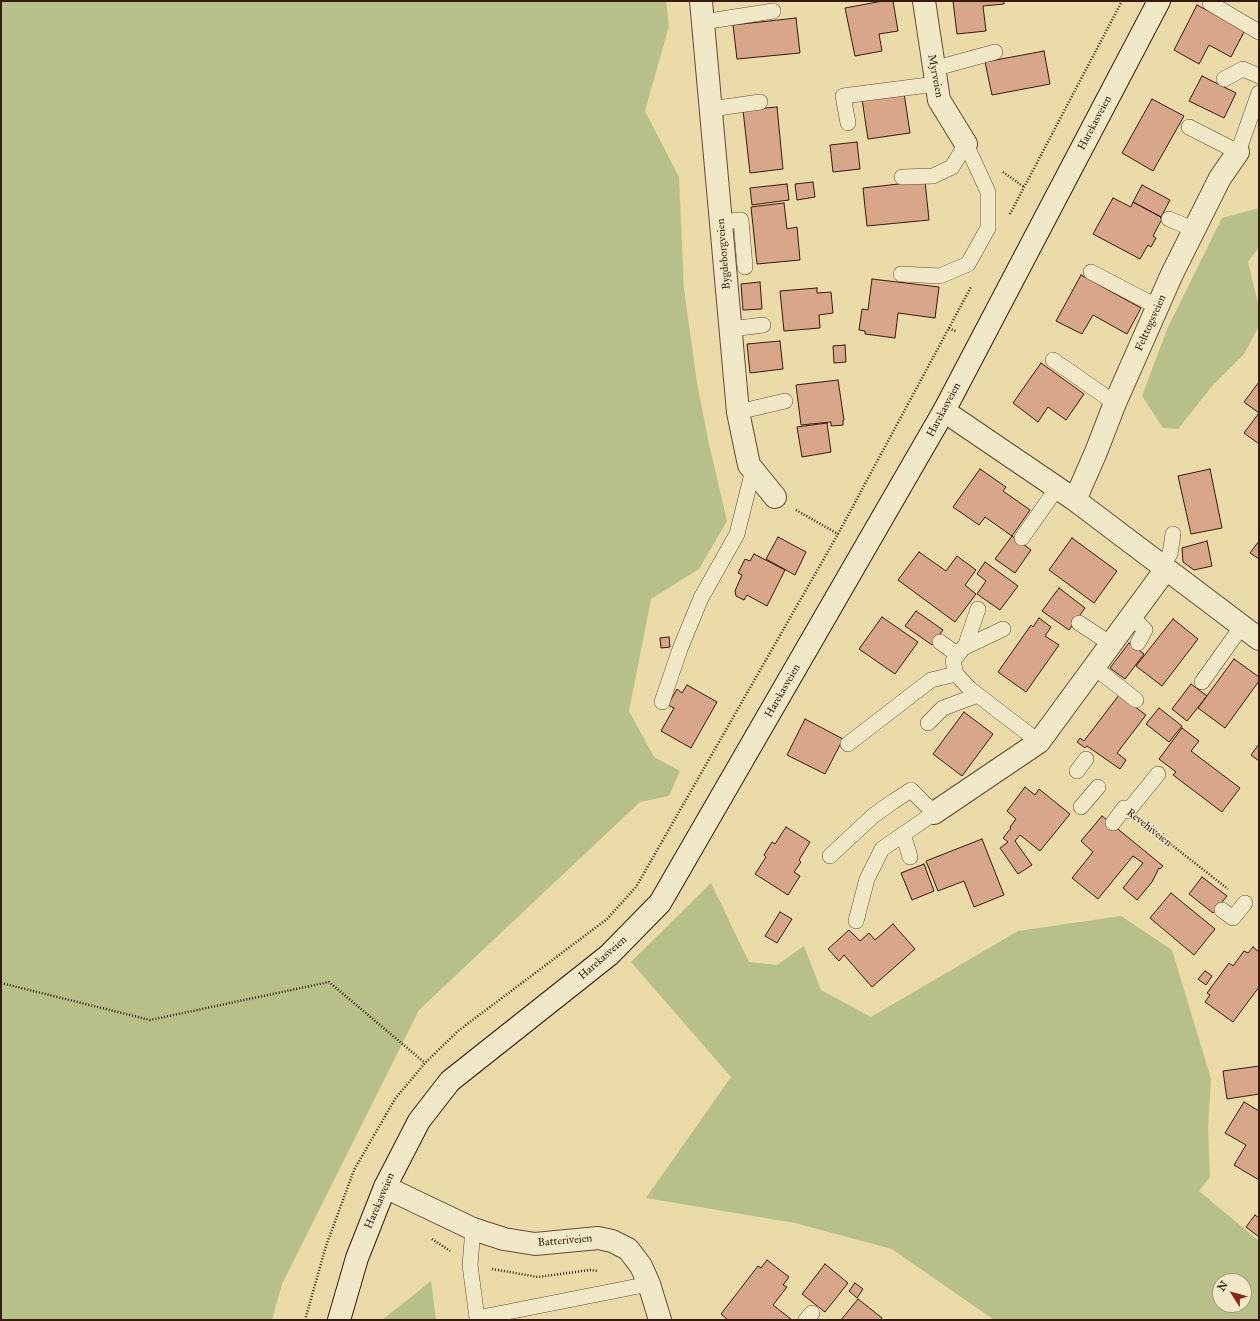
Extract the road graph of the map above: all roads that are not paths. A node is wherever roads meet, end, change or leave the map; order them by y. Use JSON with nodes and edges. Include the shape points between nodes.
{"nodes":[{"id":1,"x":924,"y":1,"type":"edge"},
{"id":2,"x":1159,"y":1,"type":"edge"},
{"id":3,"x":1210,"y":3,"type":"dead end"},
{"id":4,"x":702,"y":11,"type":"edge"},
{"id":5,"x":773,"y":11,"type":"dead end"},
{"id":6,"x":1259,"y":32,"type":"edge"},
{"id":7,"x":995,"y":52,"type":"dead end"},
{"id":8,"x":934,"y":76,"type":"junction"},
{"id":9,"x":1259,"y":76,"type":"edge"},
{"id":10,"x":1224,"y":79,"type":"dead end"},
{"id":11,"x":1259,"y":93,"type":"edge"},
{"id":12,"x":760,"y":102,"type":"dead end"},
{"id":13,"x":711,"y":109,"type":"junction"},
{"id":14,"x":848,"y":123,"type":"dead end"},
{"id":15,"x":1190,"y":127,"type":"dead end"},
{"id":16,"x":966,"y":144,"type":"junction"},
{"id":17,"x":1238,"y":152,"type":"junction"},
{"id":18,"x":902,"y":177,"type":"dead end"},
{"id":19,"x":1168,"y":219,"type":"dead end"},
{"id":20,"x":721,"y":222,"type":"junction"},
{"id":21,"x":1194,"y":230,"type":"junction"},
{"id":22,"x":745,"y":267,"type":"dead end"},
{"id":23,"x":1091,"y":272,"type":"dead end"},
{"id":24,"x":901,"y":274,"type":"dead end"},
{"id":25,"x":1158,"y":307,"type":"junction"},
{"id":26,"x":763,"y":325,"type":"dead end"},
{"id":27,"x":730,"y":329,"type":"junction"},
{"id":28,"x":1053,"y":360,"type":"dead end"},
{"id":29,"x":785,"y":401,"type":"dead end"},
{"id":30,"x":1115,"y":403,"type":"junction"},
{"id":31,"x":738,"y":412,"type":"junction"},
{"id":32,"x":944,"y":412,"type":"junction"},
{"id":33,"x":753,"y":470,"type":"junction"},
{"id":34,"x":1057,"y":488,"type":"junction"},
{"id":35,"x":775,"y":497,"type":"road end"},
{"id":36,"x":1075,"y":500,"type":"junction"},
{"id":37,"x":1173,"y":534,"type":"dead end"},
{"id":38,"x":1022,"y":538,"type":"dead end"},
{"id":39,"x":1163,"y":567,"type":"junction"},
{"id":40,"x":978,"y":609,"type":"dead end"},
{"id":41,"x":1131,"y":616,"type":"junction"},
{"id":42,"x":1079,"y":623,"type":"dead end"},
{"id":43,"x":1003,"y":628,"type":"dead end"},
{"id":44,"x":1251,"y":633,"type":"edge"},
{"id":45,"x":940,"y":642,"type":"dead end"},
{"id":46,"x":1111,"y":644,"type":"junction"},
{"id":47,"x":1138,"y":644,"type":"dead end"},
{"id":48,"x":961,"y":651,"type":"junction"},
{"id":49,"x":1094,"y":667,"type":"junction"},
{"id":50,"x":956,"y":674,"type":"junction"},
{"id":51,"x":1202,"y":682,"type":"dead end"},
{"id":52,"x":978,"y":695,"type":"junction"},
{"id":53,"x":1136,"y":700,"type":"dead end"},
{"id":54,"x":662,"y":702,"type":"dead end"},
{"id":55,"x":928,"y":723,"type":"dead end"},
{"id":56,"x":1039,"y":742,"type":"junction"},
{"id":57,"x":848,"y":744,"type":"dead end"},
{"id":58,"x":1086,"y":759,"type":"dead end"},
{"id":59,"x":1077,"y":771,"type":"dead end"},
{"id":60,"x":1158,"y":774,"type":"dead end"},
{"id":61,"x":1098,"y":788,"type":"dead end"},
{"id":62,"x":1081,"y":807,"type":"dead end"},
{"id":63,"x":934,"y":812,"type":"junction"},
{"id":64,"x":1112,"y":823,"type":"dead end"},
{"id":65,"x":903,"y":834,"type":"junction"},
{"id":66,"x":830,"y":856,"type":"dead end"},
{"id":67,"x":910,"y":857,"type":"dead end"},
{"id":68,"x":1245,"y":903,"type":"road end"},
{"id":69,"x":1222,"y":910,"type":"dead end"},
{"id":70,"x":856,"y":922,"type":"dead end"},
{"id":71,"x":385,"y":1187,"type":"junction"},
{"id":72,"x":473,"y":1229,"type":"junction"},
{"id":73,"x":649,"y":1284,"type":"junction"},
{"id":74,"x":339,"y":1320,"type":"edge"},
{"id":75,"x":660,"y":1320,"type":"edge"}],
"edges":[{"from":1,"to":8,"type":"street","name":"Myrveien"},
{"from":2,"to":32,"type":"street","name":"Harekasveien"},
{"from":3,"to":6,"type":"lane"},
{"from":4,"to":5,"type":"lane"},
{"from":4,"to":13,"type":"street","name":"Bygdeborgveien"},
{"from":7,"to":8,"type":"lane"},
{"from":8,"to":14,"type":"lane","via":[[843,96]]},
{"from":8,"to":16,"type":"street","name":"Myrveien","via":[[938,100]]},
{"from":9,"to":10,"type":"lane","via":[[1243,69]]},
{"from":11,"to":17,"type":"lane"},
{"from":12,"to":13,"type":"lane"},
{"from":13,"to":20,"type":"street","name":"Bygdeborgveien"},
{"from":15,"to":17,"type":"lane"},
{"from":16,"to":18,"type":"lane","via":[[952,167],[933,176]]},
{"from":16,"to":24,"type":"lane","via":[[988,192],[988,228],[968,264],[940,276]]},
{"from":17,"to":21,"type":"street","name":"Felttogsveien","via":[[1220,178]]},
{"from":19,"to":21,"type":"lane"},
{"from":20,"to":22,"type":"lane","via":[[741,220]]},
{"from":20,"to":27,"type":"street","name":"Bygdeborgveien"},
{"from":21,"to":25,"type":"street","name":"Felttogsveien"},
{"from":23,"to":25,"type":"lane"},
{"from":25,"to":30,"type":"street","name":"Felttogsveien"},
{"from":26,"to":27,"type":"lane"},
{"from":27,"to":31,"type":"street","name":"Bygdeborgveien"},
{"from":28,"to":30,"type":"lane"},
{"from":29,"to":31,"type":"lane"},
{"from":30,"to":36,"type":"street","name":"Felttogsveien"},
{"from":31,"to":33,"type":"street","name":"Bygdeborgveien","via":[[749,465]]},
{"from":32,"to":34,"type":"street"},
{"from":32,"to":71,"type":"street","name":"Harekasveien","via":[[660,903],[609,955],[450,1081],[419,1121]]},
{"from":33,"to":35,"type":"street","name":"Bygdeborgveien"},
{"from":33,"to":54,"type":"lane","via":[[737,534],[701,598]]},
{"from":34,"to":36,"type":"street"},
{"from":34,"to":38,"type":"lane"},
{"from":36,"to":39,"type":"street"},
{"from":37,"to":39,"type":"lane","via":[[1170,554]]},
{"from":39,"to":41,"type":"street"},
{"from":39,"to":44,"type":"street"},
{"from":40,"to":48,"type":"lane"},
{"from":41,"to":46,"type":"street"},
{"from":41,"to":47,"type":"lane","via":[[1145,630]]},
{"from":42,"to":46,"type":"lane"},
{"from":43,"to":48,"type":"lane"},
{"from":44,"to":51,"type":"lane"},
{"from":45,"to":48,"type":"lane"},
{"from":46,"to":49,"type":"street"},
{"from":48,"to":50,"type":"lane","via":[[953,661]]},
{"from":49,"to":53,"type":"lane"},
{"from":49,"to":56,"type":"street"},
{"from":50,"to":52,"type":"lane"},
{"from":50,"to":57,"type":"lane","via":[[931,680]]},
{"from":52,"to":55,"type":"lane","via":[[943,708]]},
{"from":52,"to":56,"type":"lane"},
{"from":56,"to":63,"type":"street"},
{"from":58,"to":59,"type":"lane"},
{"from":60,"to":64,"type":"lane"},
{"from":61,"to":62,"type":"lane"},
{"from":63,"to":65,"type":"lane"},
{"from":63,"to":66,"type":"lane","via":[[911,790],[874,815]]},
{"from":65,"to":67,"type":"lane"},
{"from":65,"to":70,"type":"lane","via":[[882,849],[867,879]]},
{"from":68,"to":69,"type":"lane","via":[[1233,918]]},
{"from":71,"to":72,"type":"street","name":"Batteriveien"},
{"from":71,"to":74,"type":"street","name":"Harekasveien","via":[[357,1258]]},
{"from":72,"to":73,"type":"street","name":"Batteriveien","via":[[504,1239],[535,1244],[598,1238],[612,1241],[628,1249],[641,1266]]},
{"from":72,"to":73,"type":"lane","via":[[470,1265],[477,1318]]},
{"from":73,"to":75,"type":"street","name":"Batteriveien"}]}
